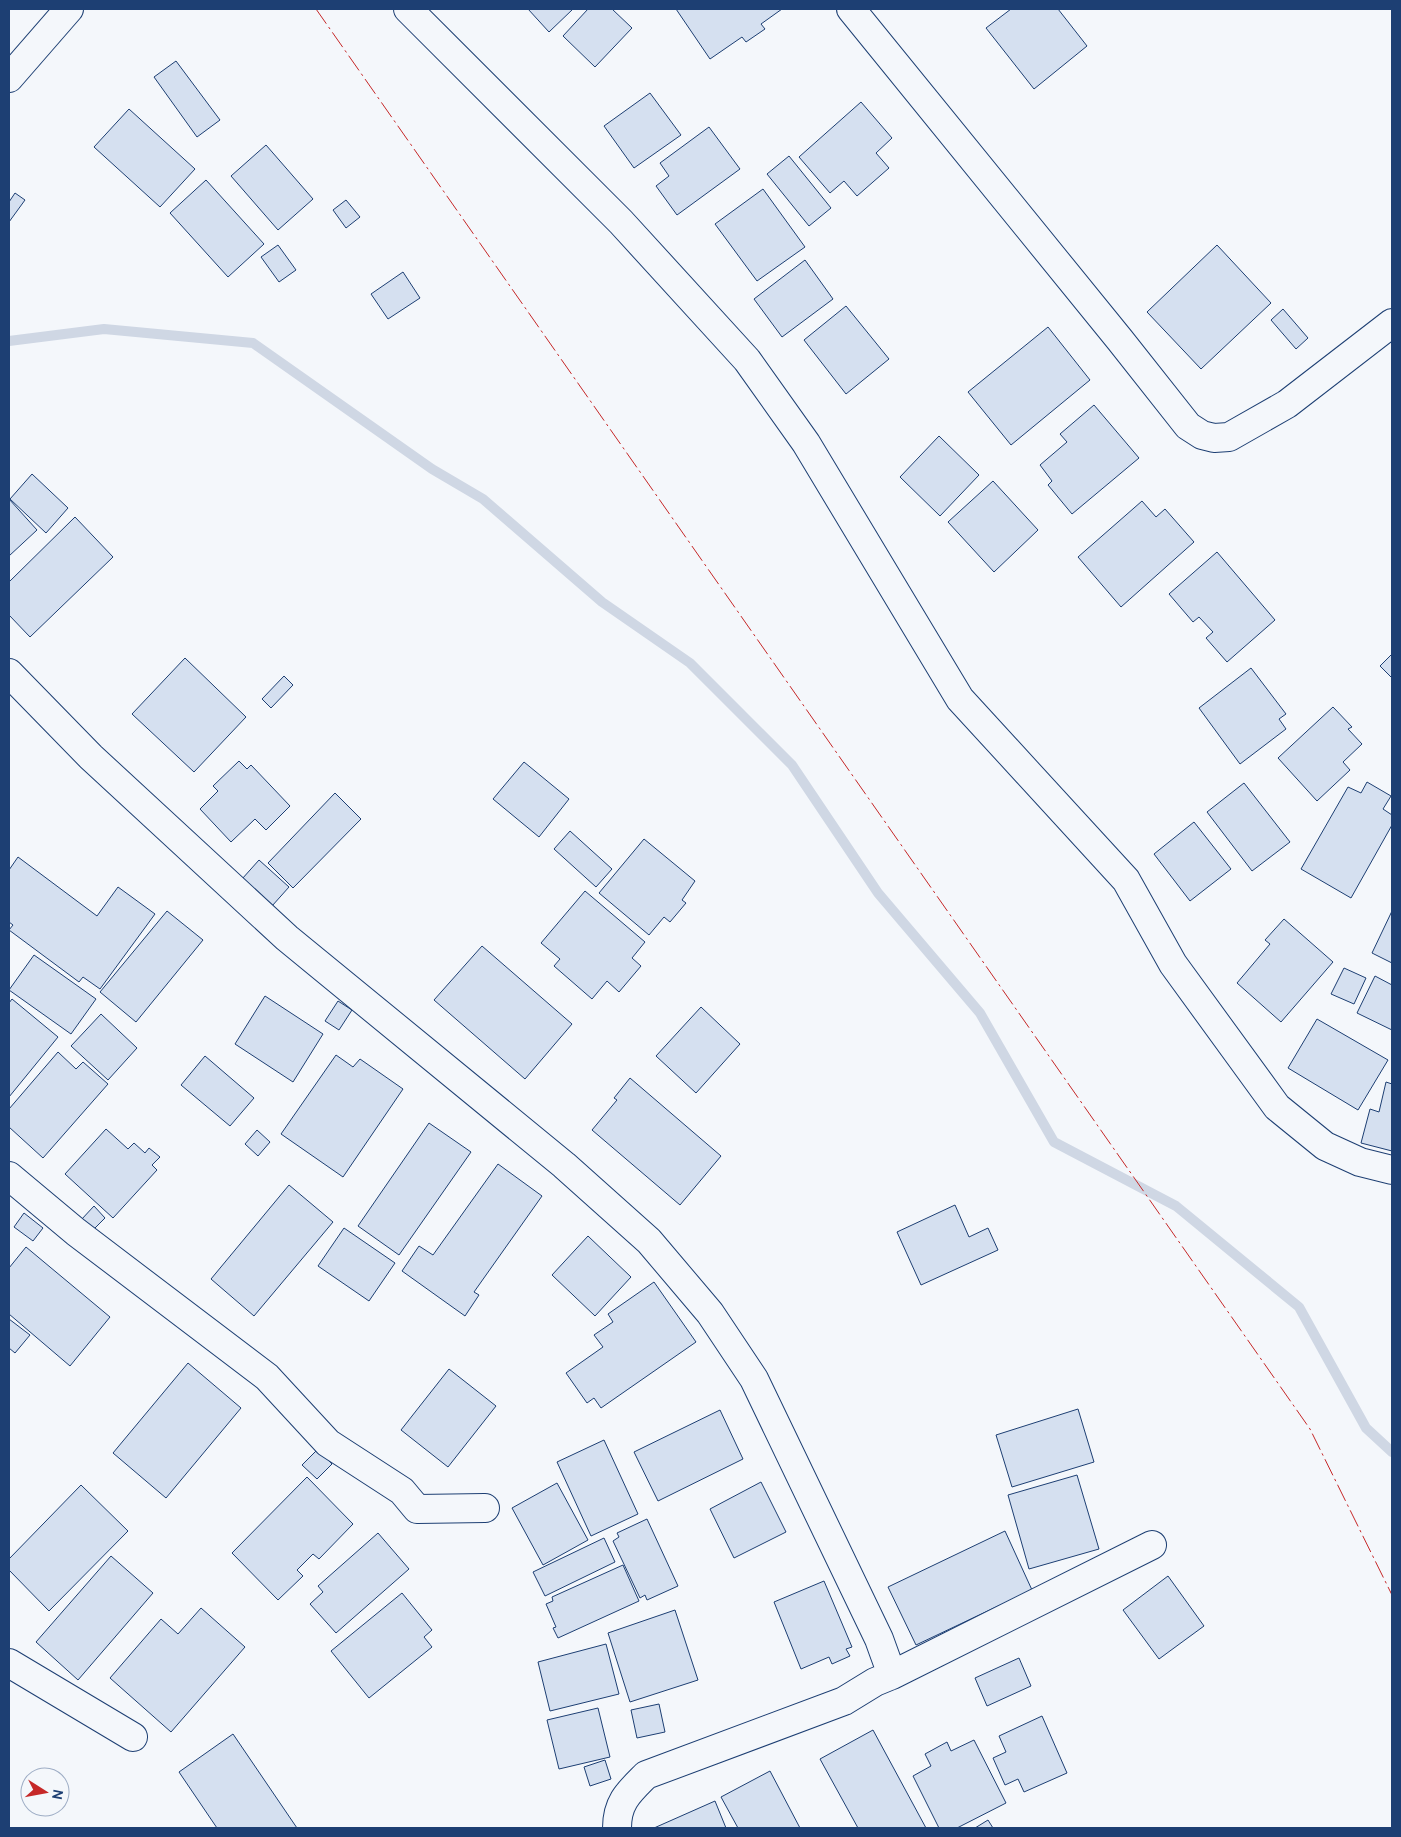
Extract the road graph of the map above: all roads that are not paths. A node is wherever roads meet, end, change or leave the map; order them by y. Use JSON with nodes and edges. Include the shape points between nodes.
{"nodes":[{"id":1,"x":69,"y":9,"type":"edge"},
{"id":2,"x":408,"y":9,"type":"edge"},
{"id":3,"x":851,"y":9,"type":"edge"},
{"id":4,"x":9,"y":78,"type":"edge"},
{"id":5,"x":1392,"y":323,"type":"edge"},
{"id":6,"x":9,"y":673,"type":"edge"},
{"id":7,"x":1392,"y":1170,"type":"edge"},
{"id":8,"x":9,"y":1176,"type":"edge"},
{"id":9,"x":485,"y":1508,"type":"dead end"},
{"id":10,"x":1152,"y":1545,"type":"dead end"},
{"id":11,"x":9,"y":1663,"type":"edge"},
{"id":12,"x":892,"y":1675,"type":"junction"},
{"id":13,"x":133,"y":1737,"type":"dead end"},
{"id":14,"x":617,"y":1828,"type":"edge"}],
"edges":[{"from":1,"to":4,"type":"street"},
{"from":2,"to":7,"type":"street","via":[[621,222],[748,360],[806,443],[960,699],[1126,880],[1173,964],[1277,1107],[1326,1146],[1360,1162]]},
{"from":3,"to":5,"type":"street","via":[[1188,426],[1202,435],[1229,437],[1287,404]]},
{"from":6,"to":12,"type":"street","via":[[91,757],[288,938],[564,1165],[649,1241],[710,1313],[754,1379],[879,1639]]},
{"from":8,"to":9,"type":"street","via":[[76,1232],[267,1377],[328,1443],[402,1491],[417,1509]]},
{"from":10,"to":12,"type":"street"},
{"from":11,"to":13,"type":"street"},
{"from":12,"to":14,"type":"street","via":[[844,1701],[646,1775],[625,1795]]}]}
